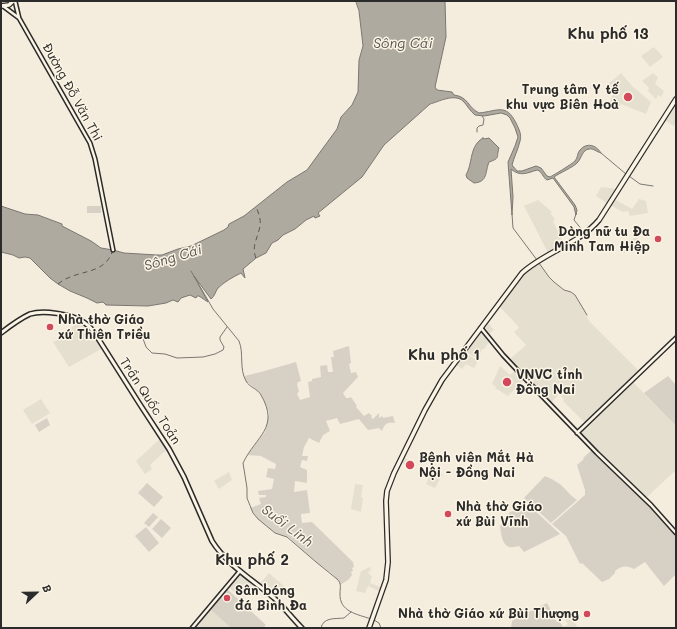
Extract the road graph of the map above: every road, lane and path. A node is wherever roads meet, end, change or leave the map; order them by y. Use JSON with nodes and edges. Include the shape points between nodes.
{"nodes":[{"id":1,"x":14,"y":1,"type":"edge"},
{"id":2,"x":2,"y":6,"type":"edge"},
{"id":3,"x":19,"y":18,"type":"junction"},
{"id":4,"x":676,"y":99,"type":"edge"},
{"id":5,"x":113,"y":250,"type":"dead end"},
{"id":6,"x":481,"y":328,"type":"junction"},
{"id":7,"x":1,"y":333,"type":"edge"},
{"id":8,"x":676,"y":338,"type":"edge"},
{"id":9,"x":577,"y":433,"type":"junction"},
{"id":10,"x":676,"y":533,"type":"edge"},
{"id":11,"x":240,"y":571,"type":"junction"},
{"id":12,"x":192,"y":628,"type":"edge"},
{"id":13,"x":302,"y":628,"type":"edge"},
{"id":14,"x":369,"y":628,"type":"edge"}],
"edges":[{"from":1,"to":2,"type":"main road"},
{"from":1,"to":3,"type":"street","name":"Đường Đỗ Văn Thi"},
{"from":2,"to":3,"type":"street","name":"Đường Đỗ Văn Thi"},
{"from":3,"to":5,"type":"street","name":"Đường Đỗ Văn Thi","via":[[90,143],[96,159]]},
{"from":4,"to":6,"type":"main road","via":[[594,227],[522,273]]},
{"from":6,"to":9,"type":"street"},
{"from":6,"to":14,"type":"main road","via":[[436,389],[390,482],[386,507],[388,569]]},
{"from":7,"to":11,"type":"main road","name":"Trần Quốc Toản","via":[[19,319],[41,312],[84,322],[94,332],[170,449],[212,541],[225,558]]},
{"from":8,"to":9,"type":"street"},
{"from":9,"to":10,"type":"street"},
{"from":11,"to":12,"type":"street"},
{"from":11,"to":13,"type":"main road","name":"Trần Quốc Toản","via":[[274,598]]}]}
